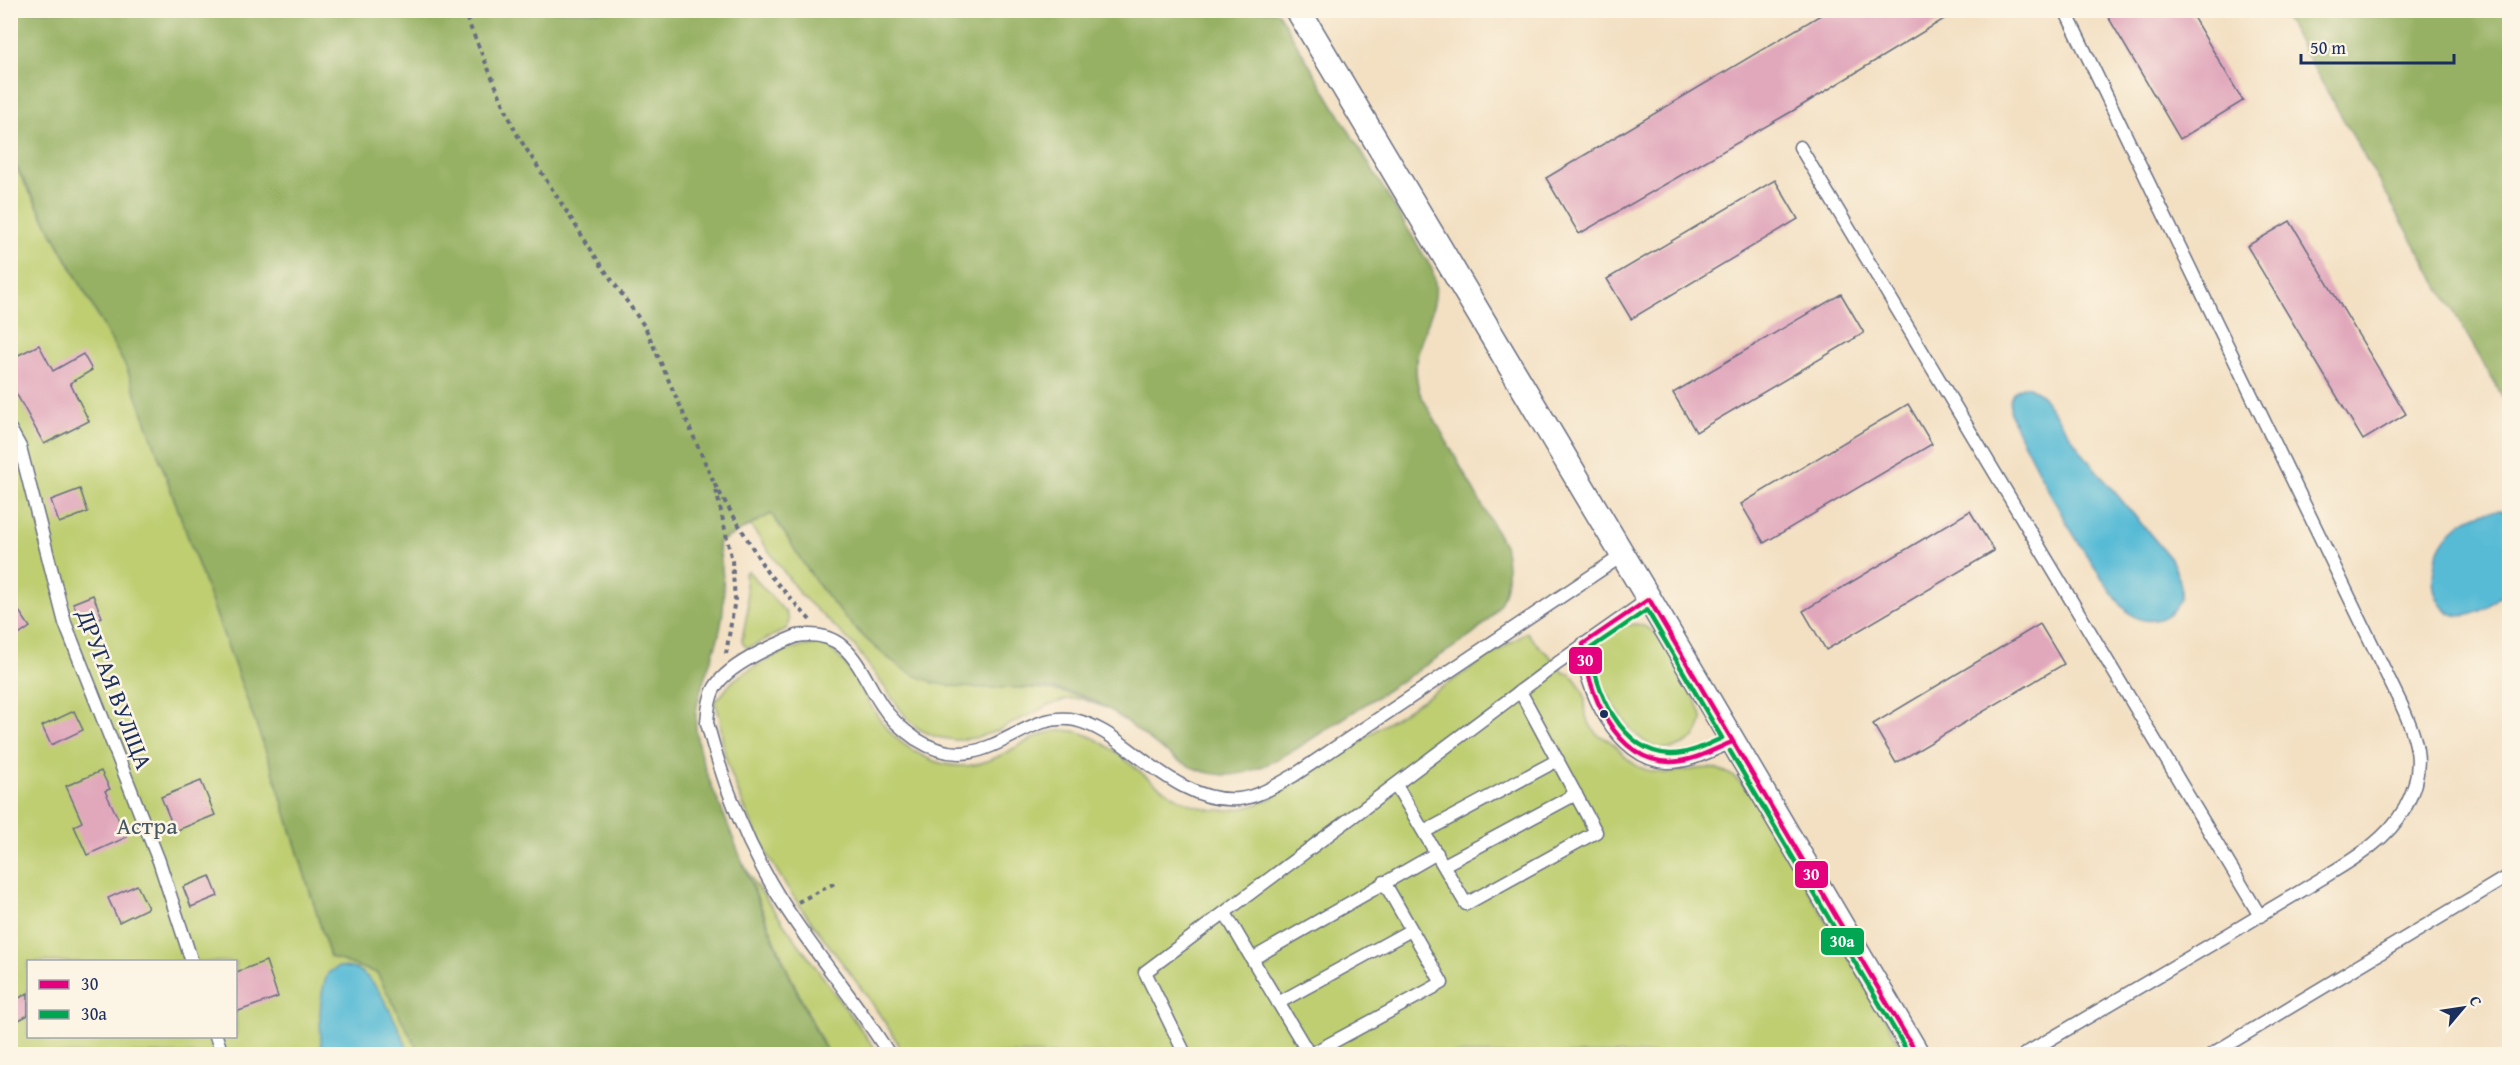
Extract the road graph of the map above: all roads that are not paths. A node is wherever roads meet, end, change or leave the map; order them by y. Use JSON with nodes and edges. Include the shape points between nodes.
{"nodes":[{"id":1,"x":1298,"y":10,"type":"edge"},
{"id":2,"x":2065,"y":10,"type":"edge"},
{"id":3,"x":1800,"y":147,"type":"dead end"},
{"id":4,"x":10,"y":429,"type":"edge"},
{"id":5,"x":1623,"y":555,"type":"junction"},
{"id":6,"x":1649,"y":599,"type":"junction"},
{"id":7,"x":1583,"y":644,"type":"junction"},
{"id":8,"x":1520,"y":691,"type":"junction"},
{"id":9,"x":1732,"y":742,"type":"junction"},
{"id":10,"x":1558,"y":760,"type":"junction"},
{"id":11,"x":1396,"y":785,"type":"junction"},
{"id":12,"x":1576,"y":794,"type":"junction"},
{"id":13,"x":1424,"y":832,"type":"junction"},
{"id":14,"x":1437,"y":853,"type":"junction"},
{"id":15,"x":1444,"y":865,"type":"junction"},
{"id":16,"x":2510,"y":875,"type":"edge"},
{"id":17,"x":1384,"y":882,"type":"junction"},
{"id":18,"x":1225,"y":914,"type":"junction"},
{"id":19,"x":2260,"y":916,"type":"junction"},
{"id":20,"x":1411,"y":930,"type":"junction"},
{"id":21,"x":1252,"y":959,"type":"junction"},
{"id":22,"x":191,"y":960,"type":"edge"},
{"id":23,"x":1278,"y":1003,"type":"junction"},
{"id":24,"x":217,"y":1038,"type":"edge"},
{"id":25,"x":222,"y":1054,"type":"edge"},
{"id":26,"x":889,"y":1054,"type":"edge"},
{"id":27,"x":1185,"y":1054,"type":"edge"},
{"id":28,"x":1310,"y":1054,"type":"edge"},
{"id":29,"x":1917,"y":1054,"type":"edge"},
{"id":30,"x":2025,"y":1054,"type":"edge"},
{"id":31,"x":2212,"y":1054,"type":"edge"}],
"edges":[{"from":1,"to":5,"type":"street"},
{"from":2,"to":19,"type":"lane","via":[[2412,727],[2418,750],[2419,771],[2414,789],[2389,830],[2371,847]]},
{"from":3,"to":19,"type":"lane"},
{"from":4,"to":22,"type":"lane","name":"ДРУГАЯ ВУЛІЦА","via":[[20,447],[65,623],[159,861]]},
{"from":5,"to":6,"type":"street"},
{"from":5,"to":26,"type":"lane","via":[[1293,776],[1240,799],[1214,798],[1187,788],[1112,736],[1072,720],[1036,726],[975,752],[936,749],[897,723],[881,705],[848,651],[836,641],[816,635],[797,636],[738,665],[713,689],[707,723],[745,830],[762,869],[787,908]]},
{"from":6,"to":7,"type":"lane"},
{"from":6,"to":9,"type":"street"},
{"from":7,"to":8,"type":"lane"},
{"from":7,"to":9,"type":"lane","via":[[1583,661],[1595,695],[1618,735],[1638,754],[1652,760],[1685,760]]},
{"from":8,"to":10,"type":"lane"},
{"from":8,"to":11,"type":"lane"},
{"from":9,"to":29,"type":"street"},
{"from":10,"to":12,"type":"lane"},
{"from":10,"to":13,"type":"lane"},
{"from":11,"to":13,"type":"lane"},
{"from":11,"to":18,"type":"lane"},
{"from":12,"to":15,"type":"lane"},
{"from":12,"to":15,"type":"lane","via":[[1596,832],[1466,904]]},
{"from":13,"to":14,"type":"lane"},
{"from":14,"to":15,"type":"lane"},
{"from":14,"to":17,"type":"lane"},
{"from":16,"to":31,"type":"lane"},
{"from":17,"to":20,"type":"lane"},
{"from":17,"to":21,"type":"lane"},
{"from":18,"to":21,"type":"lane"},
{"from":18,"to":27,"type":"lane","via":[[1145,972]]},
{"from":19,"to":30,"type":"lane"},
{"from":20,"to":23,"type":"lane"},
{"from":20,"to":28,"type":"lane","via":[[1442,983]]},
{"from":21,"to":23,"type":"lane"},
{"from":23,"to":28,"type":"lane"},
{"from":24,"to":25,"type":"lane"}]}
